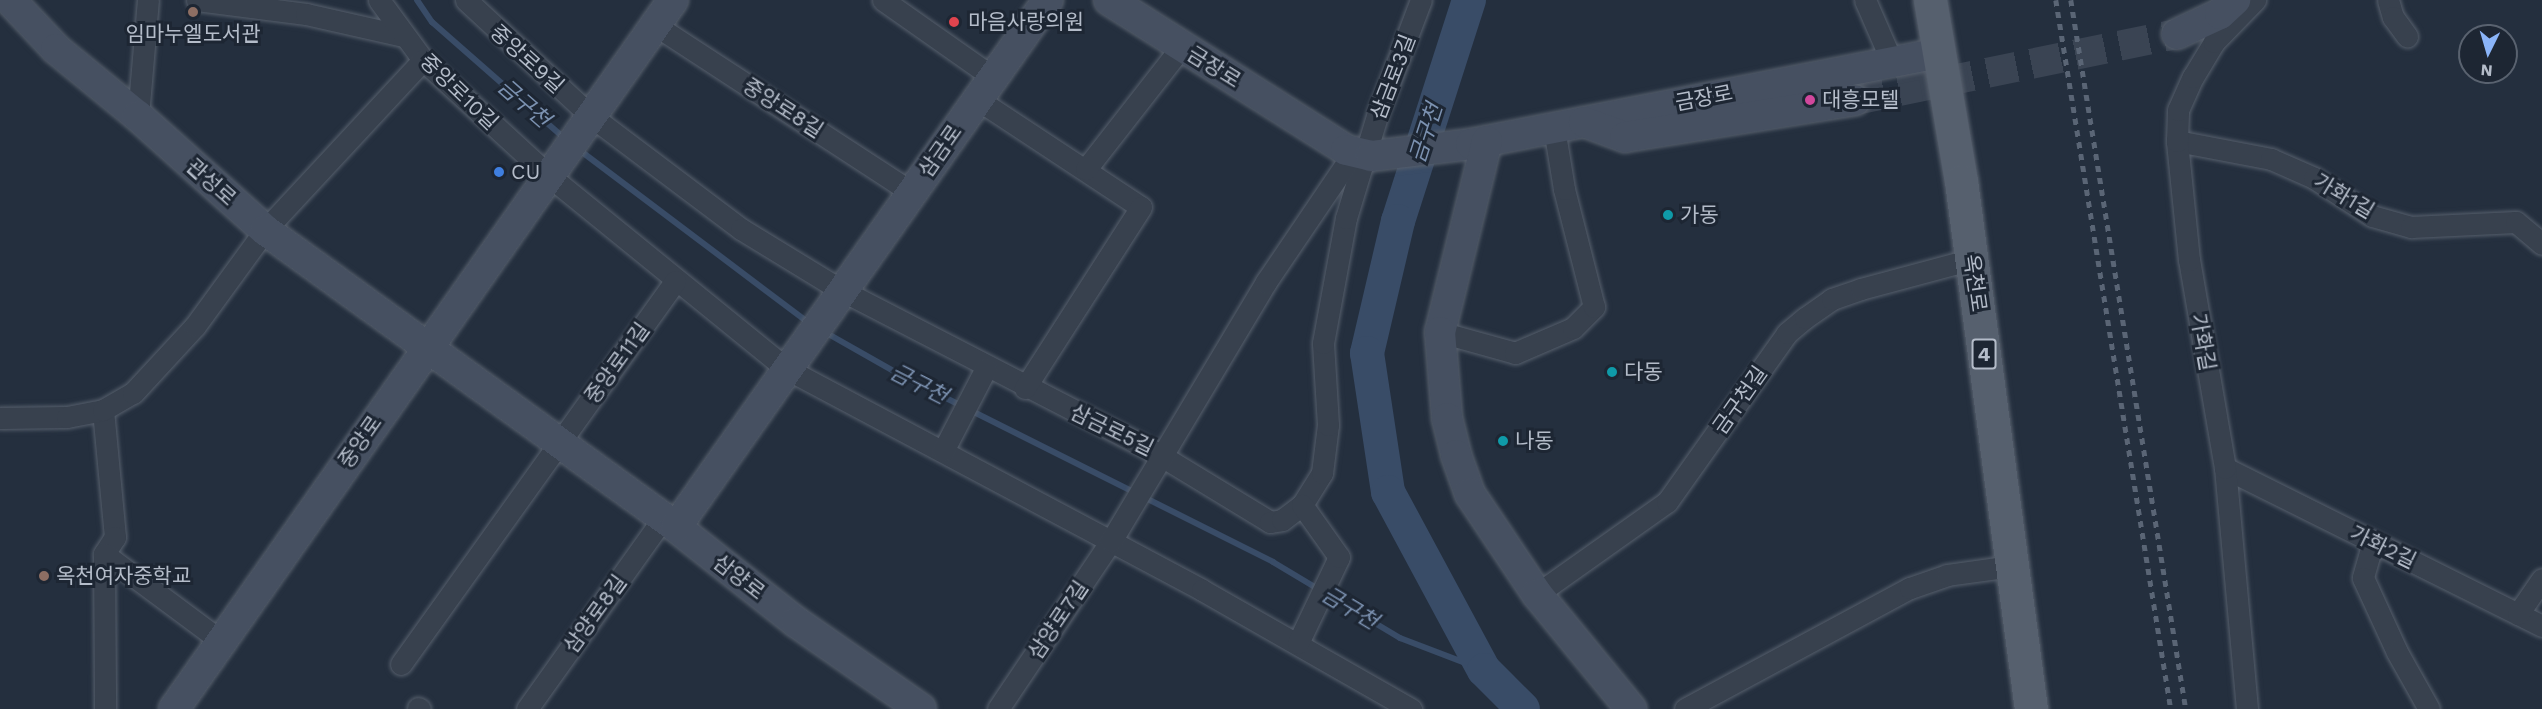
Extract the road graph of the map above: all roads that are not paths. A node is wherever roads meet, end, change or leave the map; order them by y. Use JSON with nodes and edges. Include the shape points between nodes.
{"nodes":[{"id":1,"x":10,"y":0,"type":"edge"},
{"id":2,"x":148,"y":0,"type":"edge"},
{"id":3,"x":196,"y":0,"type":"edge"},
{"id":4,"x":379,"y":0,"type":"edge"},
{"id":5,"x":466,"y":0,"type":"edge"},
{"id":6,"x":673,"y":0,"type":"edge"},
{"id":7,"x":883,"y":0,"type":"edge"},
{"id":8,"x":1048,"y":0,"type":"edge"},
{"id":9,"x":1109,"y":0,"type":"edge"},
{"id":10,"x":1421,"y":0,"type":"edge"},
{"id":11,"x":1865,"y":0,"type":"edge"},
{"id":12,"x":1930,"y":0,"type":"edge"},
{"id":13,"x":2235,"y":0,"type":"edge"},
{"id":14,"x":2254,"y":0,"type":"edge"},
{"id":15,"x":2388,"y":0,"type":"edge"},
{"id":16,"x":656,"y":25,"type":"junction"},
{"id":17,"x":2177,"y":34,"type":"tunnel mouth"},
{"id":18,"x":404,"y":36,"type":"junction"},
{"id":19,"x":2407,"y":36,"type":"dead end"},
{"id":20,"x":1182,"y":46,"type":"junction"},
{"id":21,"x":1937,"y":53,"type":"junction"},
{"id":22,"x":423,"y":60,"type":"junction"},
{"id":23,"x":1892,"y":62,"type":"junction"},
{"id":24,"x":986,"y":88,"type":"junction"},
{"id":25,"x":1855,"y":100,"type":"tunnel mouth"},
{"id":26,"x":138,"y":116,"type":"junction"},
{"id":27,"x":1584,"y":122,"type":"junction"},
{"id":28,"x":585,"y":124,"type":"junction"},
{"id":29,"x":1554,"y":128,"type":"junction"},
{"id":30,"x":2177,"y":141,"type":"junction"},
{"id":31,"x":1480,"y":142,"type":"junction"},
{"id":32,"x":1368,"y":154,"type":"junction"},
{"id":33,"x":1086,"y":168,"type":"junction"},
{"id":34,"x":548,"y":175,"type":"junction"},
{"id":35,"x":911,"y":192,"type":"junction"},
{"id":36,"x":265,"y":230,"type":"junction"},
{"id":37,"x":2542,"y":244,"type":"edge"},
{"id":38,"x":1972,"y":259,"type":"junction"},
{"id":39,"x":675,"y":281,"type":"junction"},
{"id":40,"x":837,"y":297,"type":"junction"},
{"id":41,"x":1440,"y":332,"type":"junction"},
{"id":42,"x":428,"y":346,"type":"junction"},
{"id":43,"x":790,"y":365,"type":"junction"},
{"id":44,"x":986,"y":368,"type":"junction"},
{"id":45,"x":1025,"y":388,"type":"junction"},
{"id":46,"x":103,"y":410,"type":"junction"},
{"id":47,"x":0,"y":418,"type":"edge"},
{"id":48,"x":558,"y":445,"type":"junction"},
{"id":49,"x":944,"y":451,"type":"junction"},
{"id":50,"x":1157,"y":461,"type":"junction"},
{"id":51,"x":2225,"y":468,"type":"junction"},
{"id":52,"x":1302,"y":505,"type":"junction"},
{"id":53,"x":669,"y":523,"type":"junction"},
{"id":54,"x":1114,"y":535,"type":"junction"},
{"id":55,"x":2373,"y":542,"type":"junction"},
{"id":56,"x":104,"y":554,"type":"junction"},
{"id":57,"x":2012,"y":566,"type":"junction"},
{"id":58,"x":2542,"y":579,"type":"edge"},
{"id":59,"x":1537,"y":594,"type":"junction"},
{"id":60,"x":2518,"y":614,"type":"junction"},
{"id":61,"x":2542,"y":626,"type":"edge"},
{"id":62,"x":221,"y":641,"type":"junction"},
{"id":63,"x":1298,"y":643,"type":"junction"},
{"id":64,"x":401,"y":664,"type":"dead end"},
{"id":65,"x":105,"y":709,"type":"edge"},
{"id":66,"x":174,"y":709,"type":"edge"},
{"id":67,"x":527,"y":709,"type":"edge"},
{"id":68,"x":921,"y":709,"type":"edge"},
{"id":69,"x":998,"y":709,"type":"edge"},
{"id":70,"x":1411,"y":709,"type":"edge"},
{"id":71,"x":1630,"y":709,"type":"edge"},
{"id":72,"x":1685,"y":709,"type":"edge"},
{"id":73,"x":2031,"y":709,"type":"edge"},
{"id":74,"x":2247,"y":709,"type":"edge"},
{"id":75,"x":2429,"y":709,"type":"edge"}],
"edges":[{"from":1,"to":26,"type":"street","name":"관성로","via":[[56,49]]},
{"from":2,"to":26,"type":"street"},
{"from":3,"to":18,"type":"street","via":[[306,14]]},
{"from":4,"to":18,"type":"street","name":"중앙로10길"},
{"from":5,"to":28,"type":"street","name":"중앙로9길"},
{"from":6,"to":16,"type":"street"},
{"from":7,"to":24,"type":"street"},
{"from":8,"to":24,"type":"street","name":"삼금로"},
{"from":9,"to":20,"type":"street","name":"금장로"},
{"from":10,"to":32,"type":"street","name":"삼금로3길"},
{"from":11,"to":23,"type":"street"},
{"from":12,"to":21,"type":"main road","name":"옥천로","number":"4"},
{"from":13,"to":17,"type":"street","via":[[2220,14]]},
{"from":14,"to":30,"type":"street","name":"가화길","via":[[2214,42],[2193,76],[2178,110]]},
{"from":15,"to":19,"type":"street","via":[[2393,17]]},
{"from":16,"to":28,"type":"street"},
{"from":16,"to":35,"type":"street","name":"중앙로8길"},
{"from":18,"to":22,"type":"street","name":"중앙로10길"},
{"from":20,"to":32,"type":"street","name":"금장로"},
{"from":20,"to":33,"type":"street"},
{"from":21,"to":23,"type":"street","name":"금장로"},
{"from":21,"to":38,"type":"main road","name":"옥천로","number":"4"},
{"from":22,"to":34,"type":"street","name":"중앙로10길"},
{"from":22,"to":36,"type":"street"},
{"from":23,"to":27,"type":"street","name":"금장로"},
{"from":24,"to":33,"type":"street"},
{"from":24,"to":35,"type":"street","name":"삼금로"},
{"from":25,"to":27,"type":"street","via":[[1625,137]]},
{"from":26,"to":36,"type":"street","name":"관성로"},
{"from":27,"to":29,"type":"street","name":"금장로"},
{"from":28,"to":34,"type":"street","name":"중앙로"},
{"from":28,"to":40,"type":"street"},
{"from":29,"to":31,"type":"street","name":"금장로"},
{"from":29,"to":41,"type":"street","via":[[1563,189],[1594,307],[1573,328],[1515,353]]},
{"from":30,"to":37,"type":"street","name":"가화1길","via":[[2271,159],[2314,178],[2372,216],[2410,227],[2516,222]]},
{"from":30,"to":51,"type":"street","name":"가화길","via":[[2189,261]]},
{"from":31,"to":32,"type":"street","name":"금장로"},
{"from":31,"to":41,"type":"street"},
{"from":32,"to":50,"type":"street","name":"삼금로5길","via":[[1266,282]]},
{"from":32,"to":52,"type":"street","via":[[1346,218],[1323,343],[1328,452],[1318,481]]},
{"from":33,"to":45,"type":"street","via":[[1141,207]]},
{"from":34,"to":39,"type":"street"},
{"from":34,"to":42,"type":"street","name":"중앙로"},
{"from":35,"to":40,"type":"street","name":"삼금로"},
{"from":36,"to":42,"type":"street","name":"관성로"},
{"from":36,"to":46,"type":"street","via":[[195,326],[134,393]]},
{"from":38,"to":57,"type":"main road","name":"옥천로","number":"4"},
{"from":38,"to":59,"type":"street","name":"금구천길","via":[[1832,299],[1805,318],[1787,333],[1667,502]]},
{"from":39,"to":43,"type":"street"},
{"from":39,"to":48,"type":"street","name":"중앙로11길"},
{"from":40,"to":43,"type":"street","name":"삼금로"},
{"from":40,"to":44,"type":"street","name":"삼금로5길"},
{"from":41,"to":59,"type":"street","via":[[1447,418],[1470,494]]},
{"from":42,"to":48,"type":"street","name":"삼양로"},
{"from":42,"to":62,"type":"street","name":"중앙로"},
{"from":43,"to":49,"type":"street"},
{"from":43,"to":53,"type":"street"},
{"from":44,"to":45,"type":"street","name":"삼금로5길"},
{"from":44,"to":49,"type":"street"},
{"from":45,"to":50,"type":"street","name":"삼금로5길"},
{"from":46,"to":47,"type":"street","via":[[67,417]]},
{"from":46,"to":56,"type":"street","via":[[115,537]]},
{"from":48,"to":53,"type":"street","name":"삼양로"},
{"from":48,"to":64,"type":"street"},
{"from":49,"to":54,"type":"street"},
{"from":50,"to":52,"type":"street","via":[[1270,522],[1282,520]]},
{"from":50,"to":54,"type":"street","name":"삼양로7길"},
{"from":51,"to":55,"type":"street","name":"가화2길"},
{"from":51,"to":74,"type":"street","name":"가화길"},
{"from":52,"to":63,"type":"street","via":[[1339,556]]},
{"from":53,"to":67,"type":"street","name":"삼양로8길"},
{"from":53,"to":68,"type":"street","name":"삼양로","via":[[796,622]]},
{"from":54,"to":63,"type":"street"},
{"from":54,"to":69,"type":"street","name":"삼양로7길"},
{"from":55,"to":60,"type":"street","name":"가화2길"},
{"from":55,"to":75,"type":"street","via":[[2363,578]]},
{"from":56,"to":62,"type":"street"},
{"from":56,"to":65,"type":"street"},
{"from":57,"to":72,"type":"street","via":[[1947,575],[1910,588]]},
{"from":57,"to":73,"type":"main road","name":"옥천로","number":"4"},
{"from":58,"to":60,"type":"street"},
{"from":59,"to":71,"type":"street"},
{"from":60,"to":61,"type":"street","name":"가화2길"},
{"from":62,"to":66,"type":"street","name":"중앙로"},
{"from":63,"to":70,"type":"street"}]}
